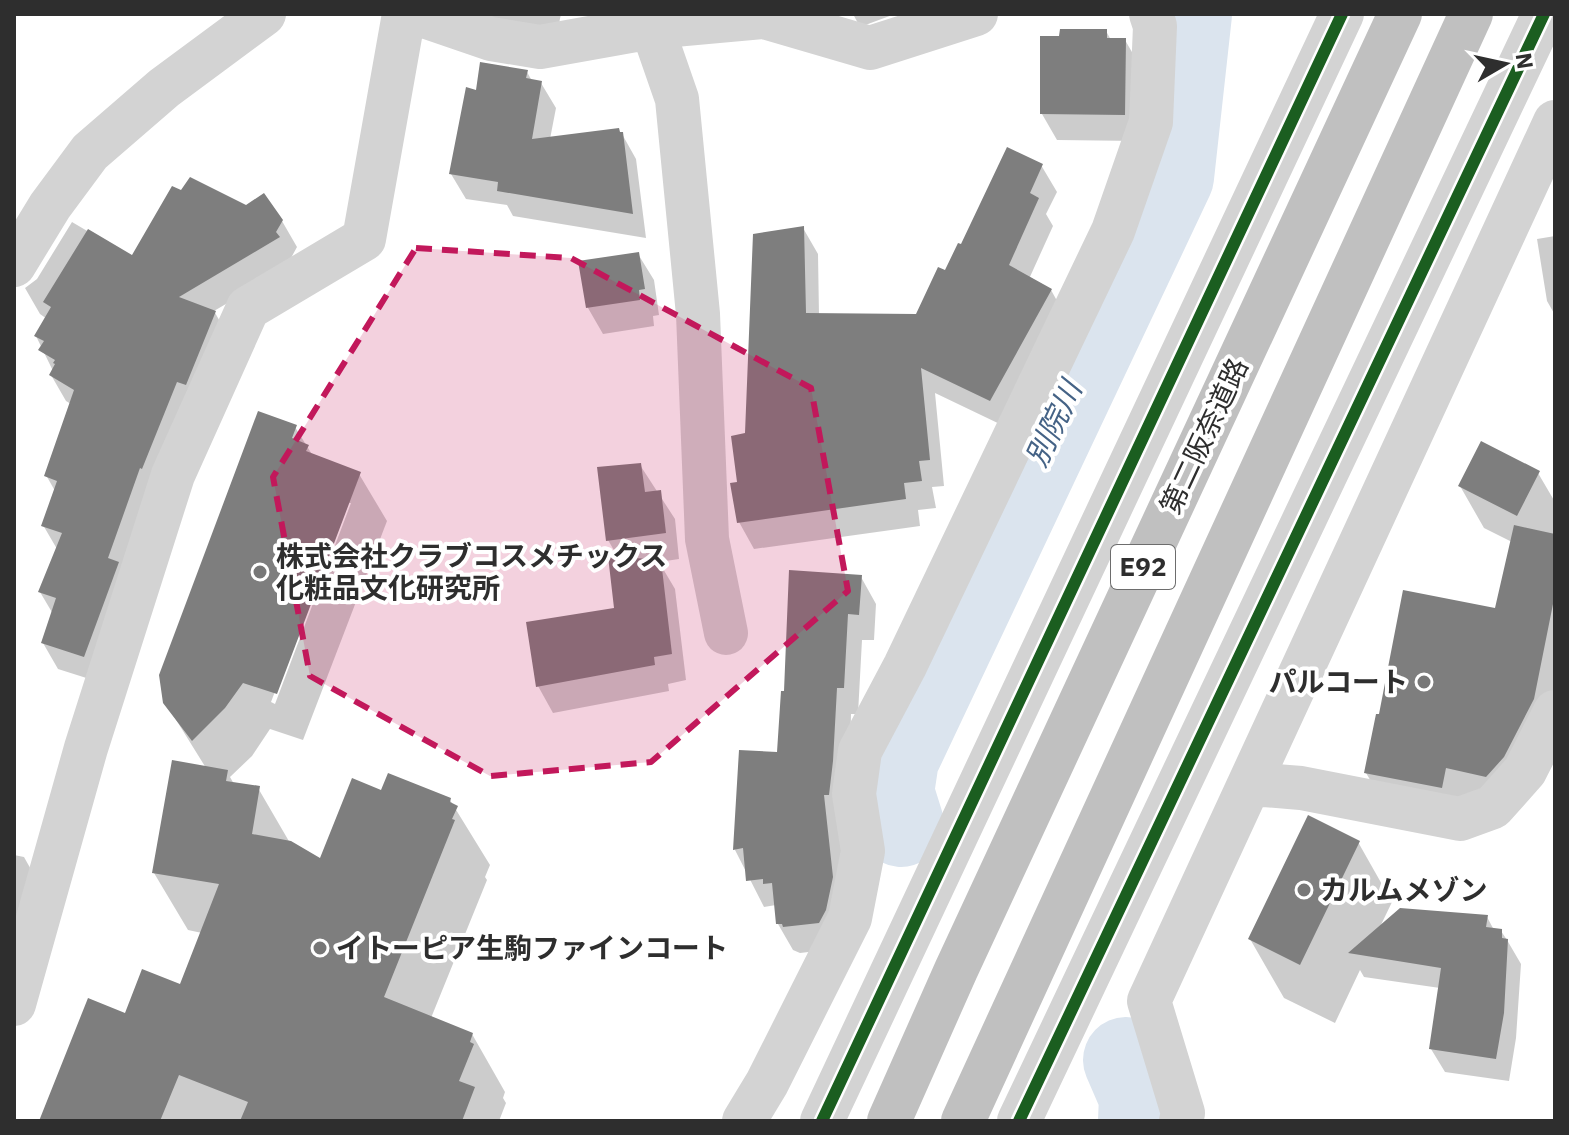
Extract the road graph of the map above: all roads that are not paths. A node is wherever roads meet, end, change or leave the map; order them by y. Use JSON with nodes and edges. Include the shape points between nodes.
{"nodes":[{"id":1,"x":264,"y":14,"type":"edge"},
{"id":2,"x":404,"y":14,"type":"edge"},
{"id":3,"x":418,"y":14,"type":"edge"},
{"id":4,"x":976,"y":14,"type":"edge"},
{"id":5,"x":1151,"y":14,"type":"edge"},
{"id":6,"x":1342,"y":14,"type":"edge"},
{"id":7,"x":1400,"y":14,"type":"edge"},
{"id":8,"x":1471,"y":14,"type":"edge"},
{"id":9,"x":1544,"y":14,"type":"edge"},
{"id":10,"x":652,"y":27,"type":"junction"},
{"id":11,"x":1555,"y":122,"type":"edge"},
{"id":12,"x":14,"y":265,"type":"edge"},
{"id":13,"x":726,"y":633,"type":"dead end"},
{"id":14,"x":1555,"y":712,"type":"edge"},
{"id":15,"x":1251,"y":784,"type":"junction"},
{"id":16,"x":14,"y":1004,"type":"edge"},
{"id":17,"x":744,"y":1121,"type":"edge"},
{"id":18,"x":822,"y":1121,"type":"edge"},
{"id":19,"x":889,"y":1121,"type":"edge"},
{"id":20,"x":963,"y":1121,"type":"edge"},
{"id":21,"x":1019,"y":1121,"type":"edge"},
{"id":22,"x":1181,"y":1121,"type":"edge"}],
"edges":[{"from":1,"to":12,"type":"street","via":[[164,88],[90,152]]},
{"from":2,"to":16,"type":"street","via":[[364,239],[248,308],[173,475],[86,748]]},
{"from":3,"to":10,"type":"street","via":[[491,39],[540,47]]},
{"from":4,"to":10,"type":"street","via":[[870,48],[764,17]]},
{"from":5,"to":17,"type":"street","via":[[1151,122],[1113,231],[860,751],[854,794],[863,851],[850,918]]},
{"from":6,"to":18,"type":"street"},
{"from":7,"to":19,"type":"highway","name":"第二阪奈道路","number":"E92"},
{"from":8,"to":20,"type":"highway","number":"E92"},
{"from":9,"to":21,"type":"street"},
{"from":10,"to":13,"type":"street","via":[[677,99],[698,314],[707,539]]},
{"from":11,"to":15,"type":"street"},
{"from":14,"to":15,"type":"street","via":[[1525,771],[1493,807],[1460,819],[1301,788]]},
{"from":15,"to":22,"type":"street","via":[[1149,1001]]}]}
